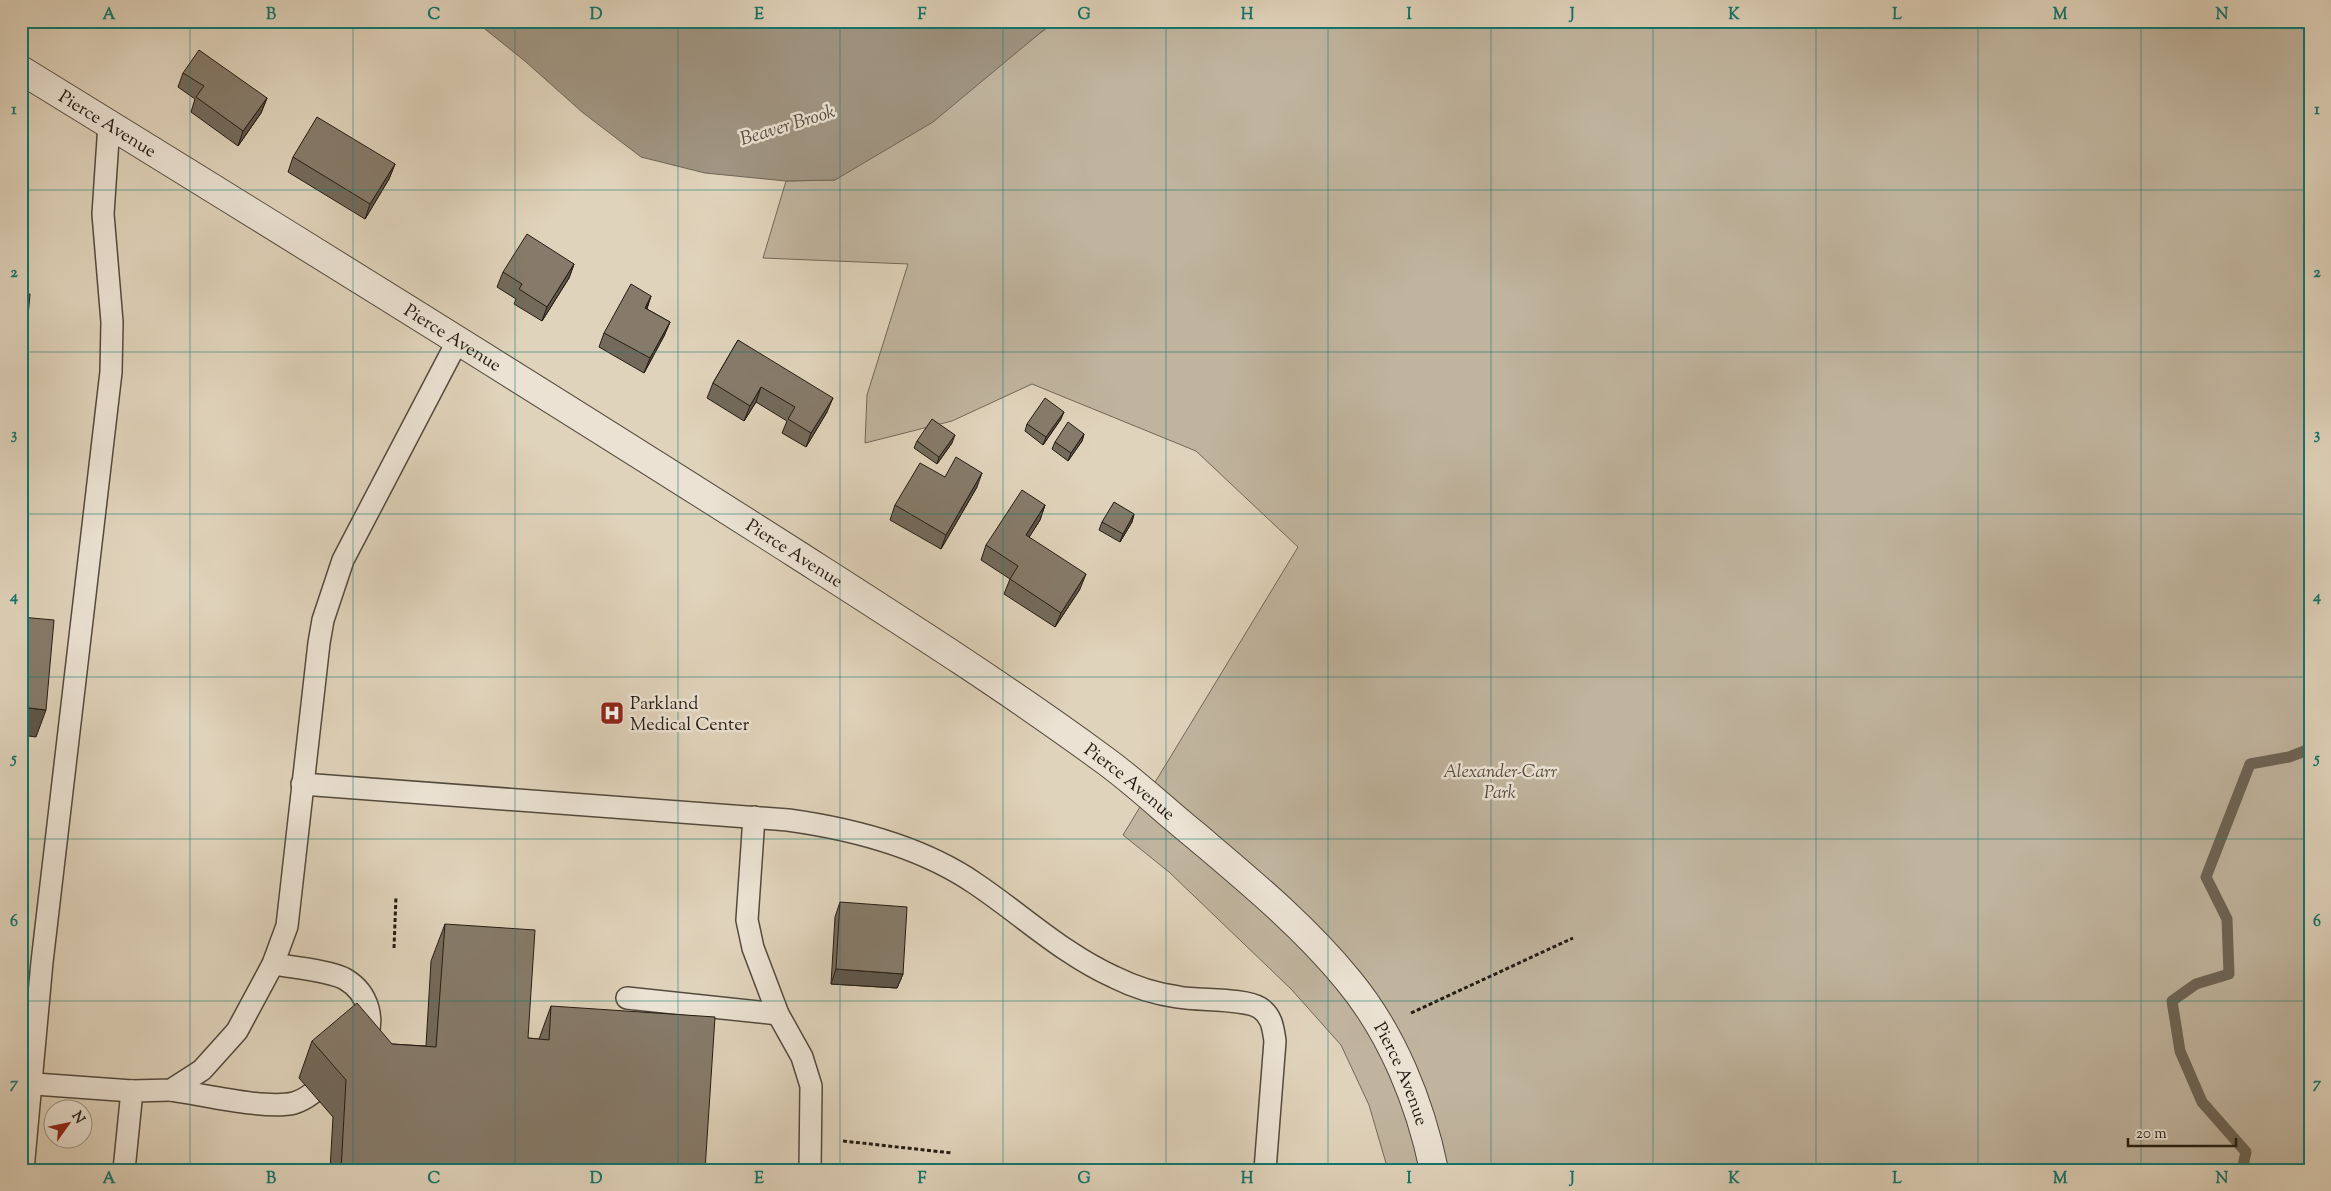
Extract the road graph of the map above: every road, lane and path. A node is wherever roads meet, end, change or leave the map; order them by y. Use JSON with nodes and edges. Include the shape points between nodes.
{"nodes":[{"id":1,"x":21,"y":70,"type":"edge"},
{"id":2,"x":109,"y":124,"type":"junction"},
{"id":3,"x":457,"y":342,"type":"junction"},
{"id":4,"x":302,"y":784,"type":"junction"},
{"id":5,"x":754,"y":817,"type":"junction"},
{"id":6,"x":396,"y":896,"type":"dead end"},
{"id":7,"x":1573,"y":938,"type":"dead end"},
{"id":8,"x":394,"y":948,"type":"dead end"},
{"id":9,"x":273,"y":964,"type":"junction"},
{"id":10,"x":627,"y":998,"type":"dead end"},
{"id":11,"x":778,"y":1014,"type":"junction"},
{"id":12,"x":1381,"y":1028,"type":"junction"},
{"id":13,"x":27,"y":1083,"type":"edge"},
{"id":14,"x":171,"y":1090,"type":"junction"},
{"id":15,"x":132,"y":1091,"type":"junction"},
{"id":16,"x":843,"y":1141,"type":"dead end"},
{"id":17,"x":952,"y":1153,"type":"dead end"},
{"id":18,"x":24,"y":1170,"type":"edge"},
{"id":19,"x":124,"y":1170,"type":"edge"},
{"id":20,"x":810,"y":1170,"type":"edge"},
{"id":21,"x":1264,"y":1170,"type":"edge"},
{"id":22,"x":1434,"y":1170,"type":"edge"}],
"edges":[{"from":1,"to":2,"type":"street","name":"Pierce Avenue"},
{"from":2,"to":3,"type":"street","name":"Pierce Avenue"},
{"from":2,"to":13,"type":"lane","via":[[103,214],[112,322],[111,372]]},
{"from":3,"to":4,"type":"lane","via":[[343,560],[331,592],[319,643]]},
{"from":3,"to":12,"type":"street","name":"Pierce Avenue","via":[[906,624],[1107,762],[1252,883],[1316,944],[1348,980]]},
{"from":4,"to":5,"type":"lane"},
{"from":4,"to":9,"type":"lane","via":[[287,926]]},
{"from":5,"to":11,"type":"lane","via":[[747,920],[753,948]]},
{"from":5,"to":21,"type":"lane","via":[[823,825],[892,843],[933,859],[975,883],[1066,950],[1112,977],[1151,992],[1260,1008],[1272,1020],[1276,1041]]},
{"from":6,"to":8,"type":"path"},
{"from":7,"to":12,"type":"path"},
{"from":9,"to":14,"type":"lane","via":[[237,1031],[202,1070]]},
{"from":9,"to":14,"type":"lane","via":[[345,978],[356,989],[366,1001],[370,1018],[369,1034],[356,1054],[312,1093],[295,1102],[275,1105]]},
{"from":10,"to":11,"type":"lane"},
{"from":11,"to":20,"type":"lane","via":[[802,1057],[811,1086]]},
{"from":12,"to":22,"type":"street","name":"Pierce Avenue","via":[[1418,1112]]},
{"from":13,"to":15,"type":"lane"},
{"from":13,"to":18,"type":"lane"},
{"from":14,"to":15,"type":"lane"},
{"from":15,"to":19,"type":"lane"},
{"from":16,"to":17,"type":"path"}]}
